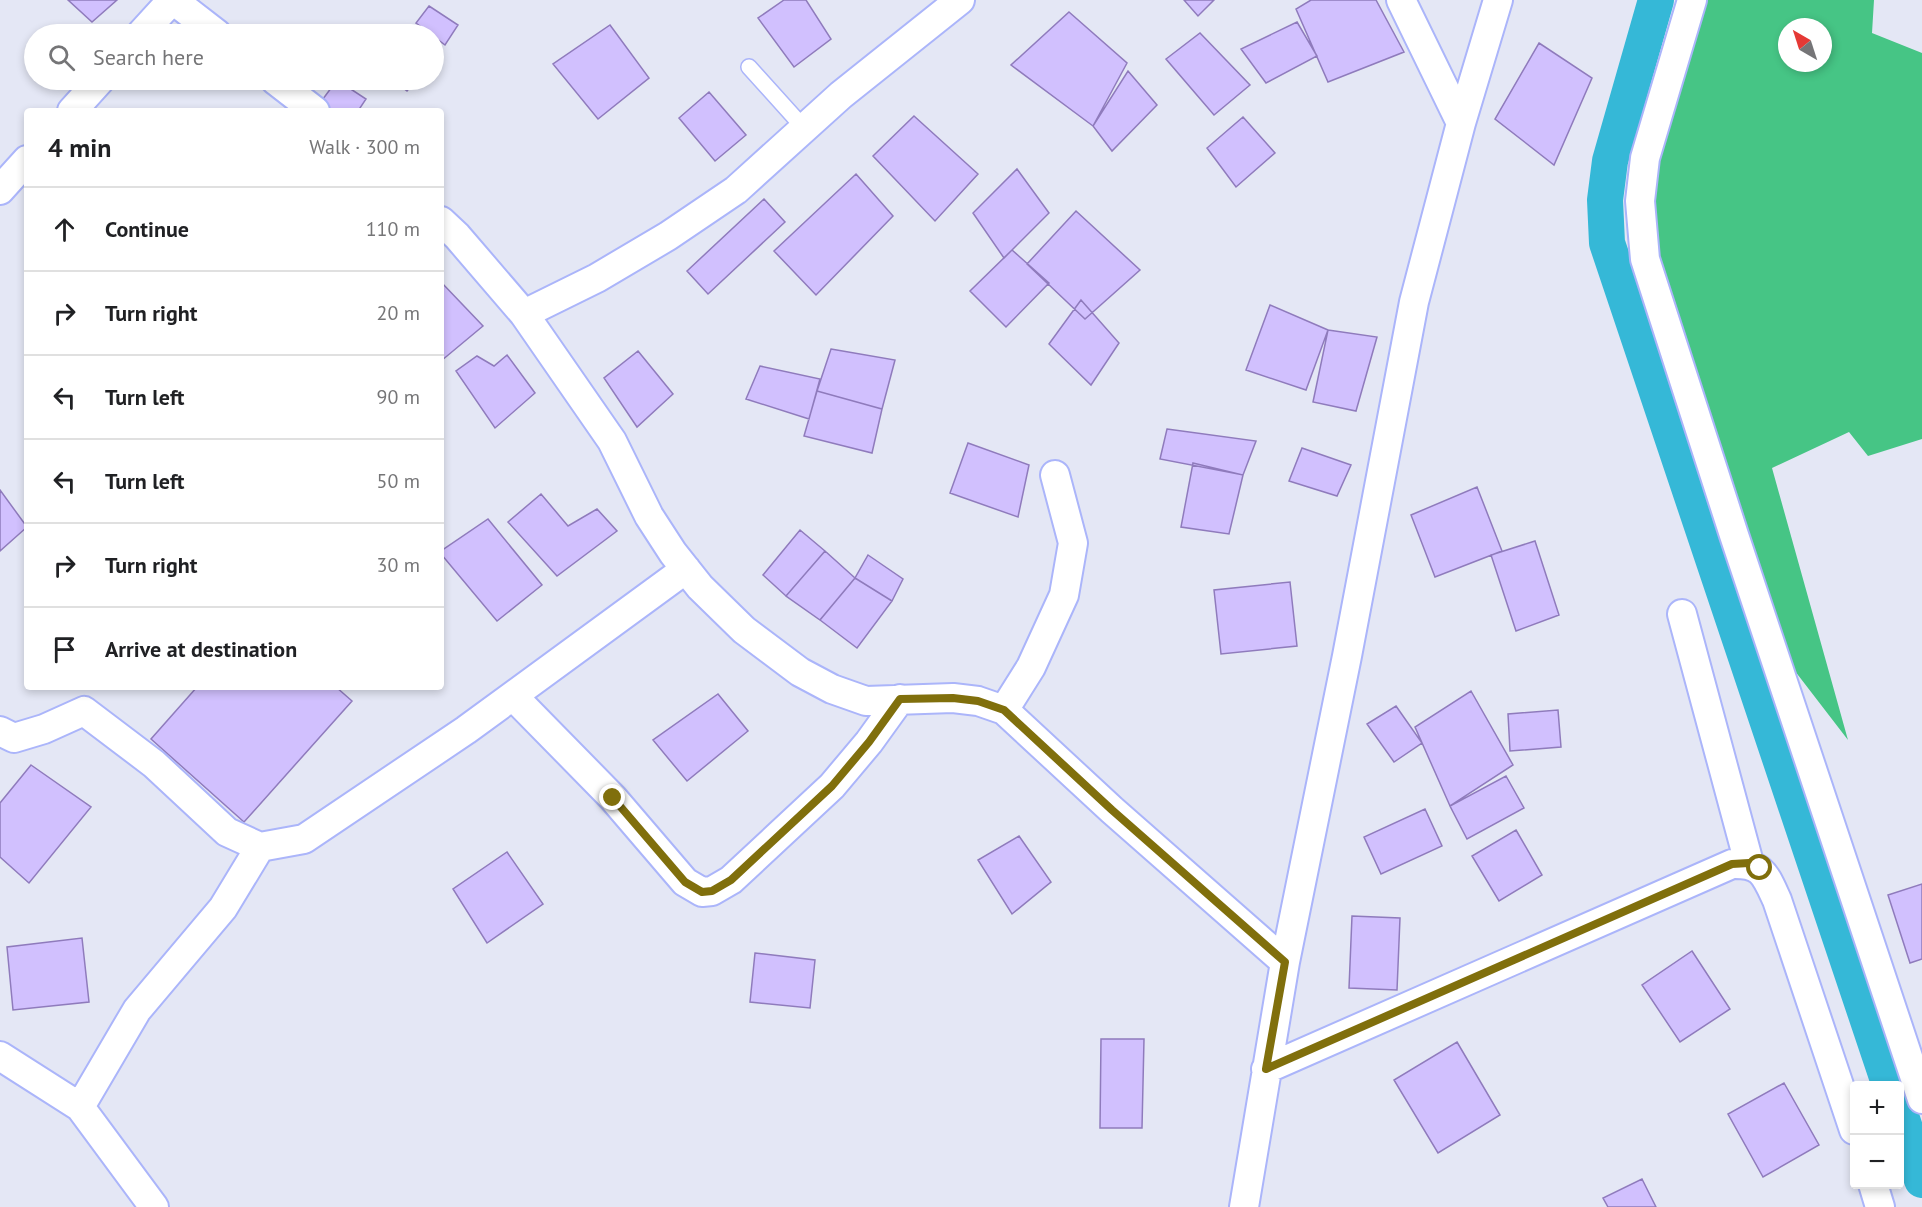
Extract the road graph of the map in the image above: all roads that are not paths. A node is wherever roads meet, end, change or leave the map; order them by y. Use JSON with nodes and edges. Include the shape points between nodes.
{"nodes":[{"id":1,"x":172,"y":0,"type":"edge"},
{"id":2,"x":960,"y":0,"type":"edge"},
{"id":3,"x":1401,"y":0,"type":"edge"},
{"id":4,"x":1498,"y":0,"type":"edge"},
{"id":5,"x":1692,"y":0,"type":"edge"},
{"id":6,"x":150,"y":24,"type":"edge"},
{"id":7,"x":204,"y":24,"type":"edge"},
{"id":8,"x":749,"y":68,"type":"dead end"},
{"id":9,"x":91,"y":90,"type":"edge"},
{"id":10,"x":287,"y":90,"type":"edge"},
{"id":11,"x":75,"y":108,"type":"edge"},
{"id":12,"x":311,"y":108,"type":"edge"},
{"id":13,"x":1461,"y":123,"type":"junction"},
{"id":14,"x":804,"y":128,"type":"junction"},
{"id":15,"x":24,"y":163,"type":"edge"},
{"id":16,"x":0,"y":190,"type":"edge"},
{"id":17,"x":444,"y":224,"type":"edge"},
{"id":18,"x":524,"y":314,"type":"junction"},
{"id":19,"x":1055,"y":476,"type":"dead end"},
{"id":20,"x":686,"y":569,"type":"junction"},
{"id":21,"x":1682,"y":614,"type":"dead end"},
{"id":22,"x":513,"y":696,"type":"junction"},
{"id":23,"x":900,"y":699,"type":"junction"},
{"id":24,"x":1004,"y":710,"type":"junction"},
{"id":25,"x":0,"y":731,"type":"edge"},
{"id":26,"x":260,"y":847,"type":"junction"},
{"id":27,"x":1749,"y":863,"type":"junction"},
{"id":28,"x":1285,"y":962,"type":"junction"},
{"id":29,"x":0,"y":1056,"type":"edge"},
{"id":30,"x":1266,"y":1069,"type":"junction"},
{"id":31,"x":1922,"y":1099,"type":"edge"},
{"id":32,"x":80,"y":1107,"type":"junction"},
{"id":33,"x":1850,"y":1118,"type":"edge"},
{"id":34,"x":1874,"y":1189,"type":"edge"},
{"id":35,"x":154,"y":1207,"type":"edge"},
{"id":36,"x":1244,"y":1207,"type":"edge"},
{"id":37,"x":1880,"y":1207,"type":"edge"}],
"edges":[{"from":1,"to":6,"type":"street"},
{"from":1,"to":7,"type":"street"},
{"from":2,"to":14,"type":"street"},
{"from":3,"to":13,"type":"street"},
{"from":4,"to":13,"type":"street"},
{"from":5,"to":31,"type":"street","via":[[1645,158],[1640,201],[1645,259]]},
{"from":8,"to":14,"type":"lane"},
{"from":9,"to":11,"type":"street"},
{"from":10,"to":12,"type":"street"},
{"from":13,"to":28,"type":"street","via":[[1413,302]]},
{"from":14,"to":18,"type":"street","via":[[736,190],[668,236],[597,278]]},
{"from":15,"to":16,"type":"street"},
{"from":17,"to":18,"type":"street"},
{"from":18,"to":20,"type":"street","via":[[612,441],[649,516]]},
{"from":19,"to":24,"type":"street","via":[[1073,543],[1064,595],[1031,667]]},
{"from":20,"to":22,"type":"street"},
{"from":20,"to":23,"type":"street","via":[[744,630],[800,672],[832,689],[866,700]]},
{"from":21,"to":27,"type":"street"},
{"from":22,"to":23,"type":"street","via":[[613,798],[685,882],[702,892],[731,880],[832,786]]},
{"from":22,"to":26,"type":"street","via":[[304,839]]},
{"from":23,"to":24,"type":"street","via":[[953,698]]},
{"from":24,"to":28,"type":"street"},
{"from":25,"to":26,"type":"street","via":[[14,738],[84,711],[154,764],[227,832]]},
{"from":26,"to":32,"type":"street","via":[[223,908],[137,1010]]},
{"from":27,"to":30,"type":"street","via":[[1732,864]]},
{"from":27,"to":33,"type":"street","via":[[1760,868],[1777,900]]},
{"from":28,"to":30,"type":"street"},
{"from":29,"to":32,"type":"street"},
{"from":30,"to":36,"type":"street"},
{"from":32,"to":35,"type":"street"},
{"from":34,"to":37,"type":"street"}]}
